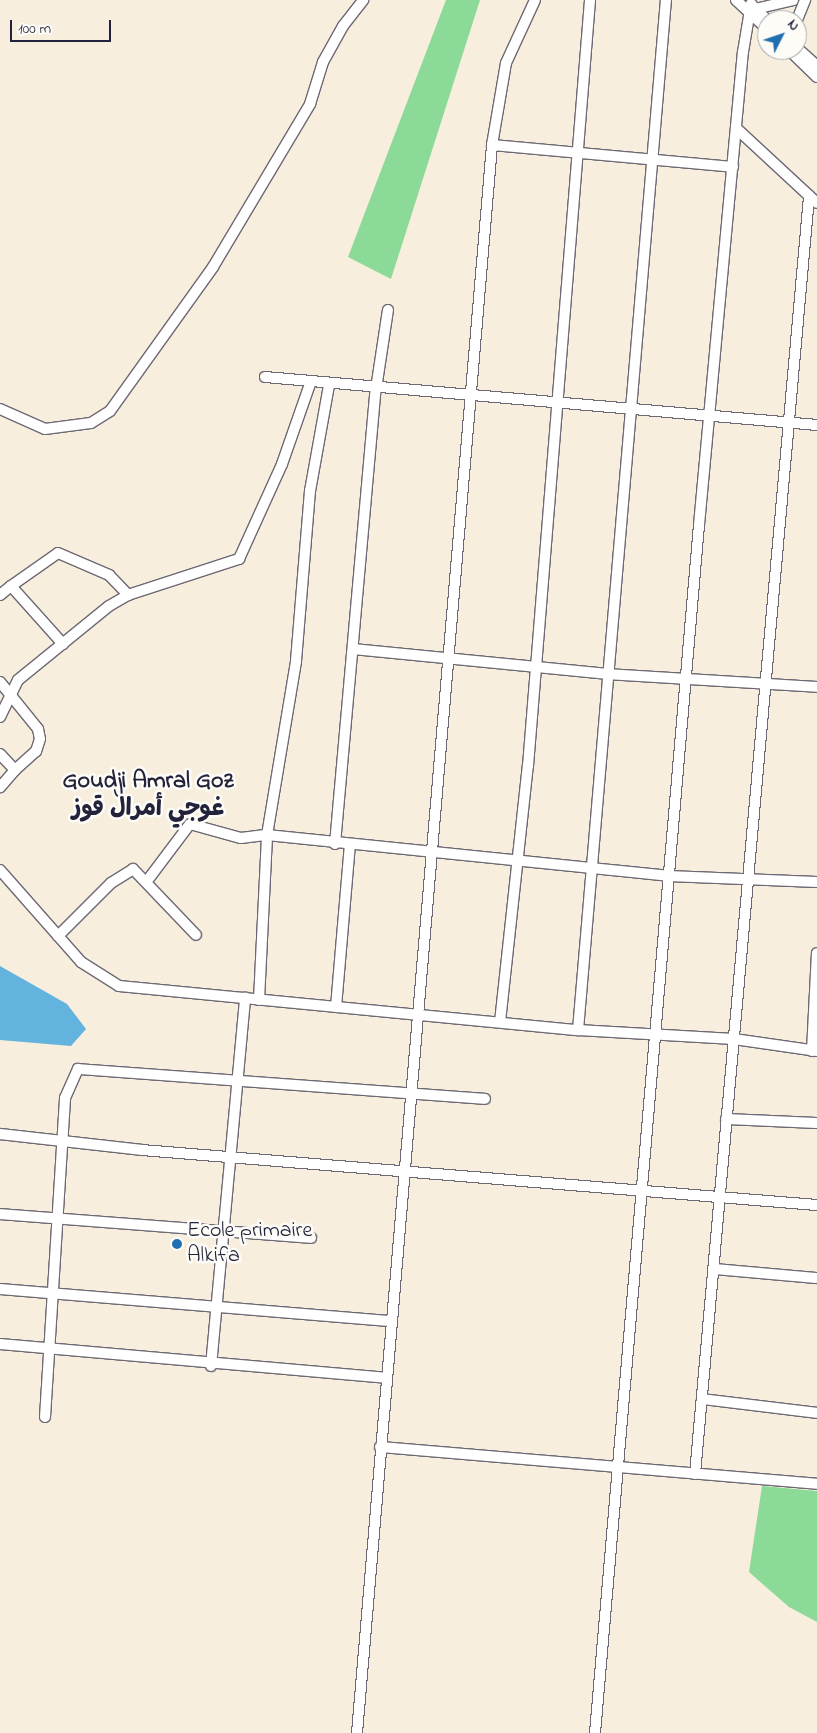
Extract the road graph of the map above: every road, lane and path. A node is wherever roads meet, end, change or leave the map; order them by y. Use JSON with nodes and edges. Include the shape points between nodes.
{"nodes":[{"id":1,"x":363,"y":0,"type":"edge"},
{"id":2,"x":534,"y":0,"type":"edge"},
{"id":3,"x":590,"y":0,"type":"edge"},
{"id":4,"x":666,"y":0,"type":"edge"},
{"id":5,"x":736,"y":0,"type":"edge"},
{"id":6,"x":793,"y":0,"type":"edge"},
{"id":7,"x":750,"y":6,"type":"edge"},
{"id":8,"x":807,"y":57,"type":"edge"},
{"id":9,"x":799,"y":60,"type":"edge"},
{"id":10,"x":817,"y":66,"type":"edge"},
{"id":11,"x":817,"y":77,"type":"edge"},
{"id":12,"x":736,"y":128,"type":"junction"},
{"id":13,"x":492,"y":145,"type":"junction"},
{"id":14,"x":577,"y":154,"type":"junction"},
{"id":15,"x":653,"y":160,"type":"junction"},
{"id":16,"x":732,"y":167,"type":"junction"},
{"id":17,"x":809,"y":196,"type":"junction"},
{"id":18,"x":817,"y":203,"type":"edge"},
{"id":19,"x":388,"y":310,"type":"dead end"},
{"id":20,"x":265,"y":377,"type":"dead end"},
{"id":21,"x":310,"y":384,"type":"junction"},
{"id":22,"x":329,"y":385,"type":"junction"},
{"id":23,"x":376,"y":390,"type":"junction"},
{"id":24,"x":469,"y":397,"type":"junction"},
{"id":25,"x":555,"y":405,"type":"junction"},
{"id":26,"x":0,"y":409,"type":"edge"},
{"id":27,"x":632,"y":411,"type":"junction"},
{"id":28,"x":709,"y":418,"type":"junction"},
{"id":29,"x":786,"y":422,"type":"junction"},
{"id":30,"x":817,"y":425,"type":"edge"},
{"id":31,"x":11,"y":586,"type":"junction"},
{"id":32,"x":0,"y":595,"type":"edge"},
{"id":33,"x":128,"y":595,"type":"junction"},
{"id":34,"x":63,"y":644,"type":"junction"},
{"id":35,"x":353,"y":648,"type":"junction"},
{"id":36,"x":447,"y":656,"type":"junction"},
{"id":37,"x":535,"y":668,"type":"junction"},
{"id":38,"x":606,"y":674,"type":"junction"},
{"id":39,"x":686,"y":680,"type":"junction"},
{"id":40,"x":0,"y":682,"type":"edge"},
{"id":41,"x":765,"y":684,"type":"junction"},
{"id":42,"x":817,"y":687,"type":"edge"},
{"id":43,"x":10,"y":693,"type":"junction"},
{"id":44,"x":0,"y":717,"type":"edge"},
{"id":45,"x":0,"y":754,"type":"edge"},
{"id":46,"x":15,"y":770,"type":"junction"},
{"id":47,"x":0,"y":787,"type":"edge"},
{"id":48,"x":268,"y":835,"type":"junction"},
{"id":49,"x":335,"y":844,"type":"junction"},
{"id":50,"x":350,"y":845,"type":"junction"},
{"id":51,"x":430,"y":854,"type":"junction"},
{"id":52,"x":517,"y":861,"type":"junction"},
{"id":53,"x":592,"y":868,"type":"junction"},
{"id":54,"x":0,"y":870,"type":"edge"},
{"id":55,"x":668,"y":876,"type":"junction"},
{"id":56,"x":751,"y":877,"type":"junction"},
{"id":57,"x":147,"y":881,"type":"junction"},
{"id":58,"x":817,"y":882,"type":"edge"},
{"id":59,"x":196,"y":934,"type":"dead end"},
{"id":60,"x":58,"y":936,"type":"junction"},
{"id":61,"x":817,"y":953,"type":"edge"},
{"id":62,"x":816,"y":970,"type":"edge"},
{"id":63,"x":245,"y":998,"type":"junction"},
{"id":64,"x":259,"y":1000,"type":"junction"},
{"id":65,"x":336,"y":1007,"type":"junction"},
{"id":66,"x":416,"y":1015,"type":"junction"},
{"id":67,"x":500,"y":1022,"type":"junction"},
{"id":68,"x":578,"y":1030,"type":"junction"},
{"id":69,"x":655,"y":1036,"type":"junction"},
{"id":70,"x":734,"y":1039,"type":"junction"},
{"id":71,"x":814,"y":1051,"type":"edge"},
{"id":72,"x":239,"y":1082,"type":"junction"},
{"id":73,"x":411,"y":1094,"type":"junction"},
{"id":74,"x":485,"y":1099,"type":"dead end"},
{"id":75,"x":726,"y":1119,"type":"junction"},
{"id":76,"x":817,"y":1123,"type":"edge"},
{"id":77,"x":0,"y":1134,"type":"edge"},
{"id":78,"x":61,"y":1142,"type":"junction"},
{"id":79,"x":234,"y":1158,"type":"junction"},
{"id":80,"x":403,"y":1170,"type":"junction"},
{"id":81,"x":640,"y":1190,"type":"junction"},
{"id":82,"x":719,"y":1197,"type":"junction"},
{"id":83,"x":817,"y":1205,"type":"edge"},
{"id":84,"x":0,"y":1214,"type":"edge"},
{"id":85,"x":57,"y":1219,"type":"junction"},
{"id":86,"x":225,"y":1233,"type":"junction"},
{"id":87,"x":311,"y":1238,"type":"dead end"},
{"id":88,"x":714,"y":1269,"type":"junction"},
{"id":89,"x":817,"y":1278,"type":"edge"},
{"id":90,"x":0,"y":1289,"type":"edge"},
{"id":91,"x":52,"y":1294,"type":"junction"},
{"id":92,"x":216,"y":1308,"type":"junction"},
{"id":93,"x":389,"y":1321,"type":"junction"},
{"id":94,"x":0,"y":1344,"type":"edge"},
{"id":95,"x":48,"y":1349,"type":"junction"},
{"id":96,"x":210,"y":1366,"type":"junction"},
{"id":97,"x":386,"y":1378,"type":"junction"},
{"id":98,"x":702,"y":1399,"type":"junction"},
{"id":99,"x":817,"y":1413,"type":"edge"},
{"id":100,"x":45,"y":1417,"type":"dead end"},
{"id":101,"x":380,"y":1447,"type":"junction"},
{"id":102,"x":619,"y":1469,"type":"junction"},
{"id":103,"x":695,"y":1474,"type":"junction"},
{"id":104,"x":817,"y":1484,"type":"edge"},
{"id":105,"x":357,"y":1733,"type":"edge"},
{"id":106,"x":595,"y":1733,"type":"edge"}],
"edges":[{"from":1,"to":26,"type":"street","via":[[343,26],[323,62],[310,104],[212,267],[110,411],[91,423],[45,429]]},
{"from":2,"to":13,"type":"street","via":[[506,63]]},
{"from":3,"to":14,"type":"street"},
{"from":4,"to":15,"type":"street"},
{"from":5,"to":7,"type":"street"},
{"from":6,"to":7,"type":"street"},
{"from":7,"to":12,"type":"street"},
{"from":8,"to":10,"type":"street"},
{"from":9,"to":11,"type":"street"},
{"from":12,"to":16,"type":"street"},
{"from":12,"to":17,"type":"street"},
{"from":13,"to":14,"type":"street"},
{"from":13,"to":24,"type":"street"},
{"from":14,"to":15,"type":"street"},
{"from":14,"to":25,"type":"street"},
{"from":15,"to":16,"type":"street"},
{"from":15,"to":27,"type":"street"},
{"from":16,"to":28,"type":"street"},
{"from":17,"to":18,"type":"street"},
{"from":17,"to":29,"type":"street"},
{"from":19,"to":23,"type":"street"},
{"from":20,"to":21,"type":"street"},
{"from":21,"to":22,"type":"street"},
{"from":21,"to":33,"type":"street","via":[[282,464],[239,559]]},
{"from":22,"to":23,"type":"street"},
{"from":22,"to":48,"type":"street","via":[[310,491],[296,661]]},
{"from":23,"to":24,"type":"street"},
{"from":23,"to":35,"type":"street"},
{"from":24,"to":25,"type":"street"},
{"from":24,"to":36,"type":"street"},
{"from":25,"to":27,"type":"street"},
{"from":25,"to":37,"type":"street"},
{"from":27,"to":28,"type":"street"},
{"from":27,"to":38,"type":"street"},
{"from":28,"to":29,"type":"street"},
{"from":28,"to":39,"type":"street"},
{"from":29,"to":30,"type":"street"},
{"from":29,"to":41,"type":"street"},
{"from":31,"to":32,"type":"street"},
{"from":31,"to":33,"type":"street","via":[[58,553],[109,575]]},
{"from":31,"to":34,"type":"street"},
{"from":33,"to":34,"type":"street"},
{"from":34,"to":43,"type":"street","via":[[18,680]]},
{"from":35,"to":36,"type":"street"},
{"from":35,"to":49,"type":"street"},
{"from":36,"to":37,"type":"street"},
{"from":36,"to":51,"type":"street"},
{"from":37,"to":38,"type":"street"},
{"from":37,"to":52,"type":"street"},
{"from":38,"to":39,"type":"street"},
{"from":38,"to":53,"type":"street"},
{"from":39,"to":41,"type":"street"},
{"from":39,"to":55,"type":"street"},
{"from":40,"to":43,"type":"street"},
{"from":41,"to":42,"type":"street"},
{"from":41,"to":56,"type":"street"},
{"from":43,"to":44,"type":"street"},
{"from":43,"to":46,"type":"street","via":[[38,729],[40,739],[36,750]]},
{"from":45,"to":46,"type":"street"},
{"from":46,"to":47,"type":"street"},
{"from":48,"to":49,"type":"street"},
{"from":48,"to":57,"type":"street","via":[[221,836],[190,824],[184,826]]},
{"from":48,"to":64,"type":"street"},
{"from":49,"to":50,"type":"street"},
{"from":50,"to":51,"type":"street"},
{"from":50,"to":65,"type":"street"},
{"from":51,"to":52,"type":"street"},
{"from":51,"to":66,"type":"street"},
{"from":52,"to":53,"type":"street"},
{"from":52,"to":67,"type":"street"},
{"from":53,"to":55,"type":"street"},
{"from":53,"to":68,"type":"street"},
{"from":54,"to":60,"type":"street"},
{"from":55,"to":56,"type":"street"},
{"from":55,"to":69,"type":"street"},
{"from":56,"to":58,"type":"street"},
{"from":56,"to":70,"type":"street"},
{"from":57,"to":59,"type":"street"},
{"from":57,"to":60,"type":"street","via":[[128,869]]},
{"from":60,"to":63,"type":"street","via":[[81,962],[120,986]]},
{"from":61,"to":62,"type":"street"},
{"from":62,"to":71,"type":"street"},
{"from":63,"to":64,"type":"street"},
{"from":63,"to":72,"type":"street"},
{"from":64,"to":65,"type":"street"},
{"from":65,"to":66,"type":"street"},
{"from":66,"to":67,"type":"street"},
{"from":66,"to":73,"type":"street"},
{"from":67,"to":68,"type":"street"},
{"from":68,"to":69,"type":"street"},
{"from":69,"to":70,"type":"street"},
{"from":69,"to":81,"type":"street"},
{"from":70,"to":71,"type":"street"},
{"from":70,"to":75,"type":"street"},
{"from":72,"to":73,"type":"street"},
{"from":72,"to":78,"type":"street","via":[[82,1067],[75,1072],[65,1098]]},
{"from":72,"to":79,"type":"street"},
{"from":73,"to":74,"type":"street"},
{"from":73,"to":80,"type":"street"},
{"from":75,"to":76,"type":"street"},
{"from":75,"to":82,"type":"street"},
{"from":77,"to":78,"type":"street"},
{"from":78,"to":79,"type":"street"},
{"from":78,"to":85,"type":"street"},
{"from":79,"to":80,"type":"street"},
{"from":79,"to":86,"type":"street"},
{"from":80,"to":81,"type":"street"},
{"from":80,"to":93,"type":"street"},
{"from":81,"to":82,"type":"street"},
{"from":81,"to":102,"type":"street"},
{"from":82,"to":83,"type":"street"},
{"from":82,"to":88,"type":"street"},
{"from":84,"to":85,"type":"street"},
{"from":85,"to":86,"type":"street"},
{"from":85,"to":91,"type":"street"},
{"from":86,"to":87,"type":"street"},
{"from":86,"to":92,"type":"street"},
{"from":88,"to":89,"type":"street"},
{"from":88,"to":98,"type":"street"},
{"from":90,"to":91,"type":"street"},
{"from":91,"to":92,"type":"street"},
{"from":91,"to":95,"type":"street"},
{"from":92,"to":93,"type":"street"},
{"from":92,"to":96,"type":"street"},
{"from":93,"to":97,"type":"street"},
{"from":94,"to":95,"type":"street"},
{"from":95,"to":96,"type":"street"},
{"from":95,"to":100,"type":"street"},
{"from":96,"to":97,"type":"street"},
{"from":97,"to":101,"type":"street"},
{"from":98,"to":99,"type":"street"},
{"from":98,"to":103,"type":"street"},
{"from":101,"to":102,"type":"street"},
{"from":101,"to":105,"type":"street"},
{"from":102,"to":103,"type":"street"},
{"from":102,"to":106,"type":"street"},
{"from":103,"to":104,"type":"street"}]}
